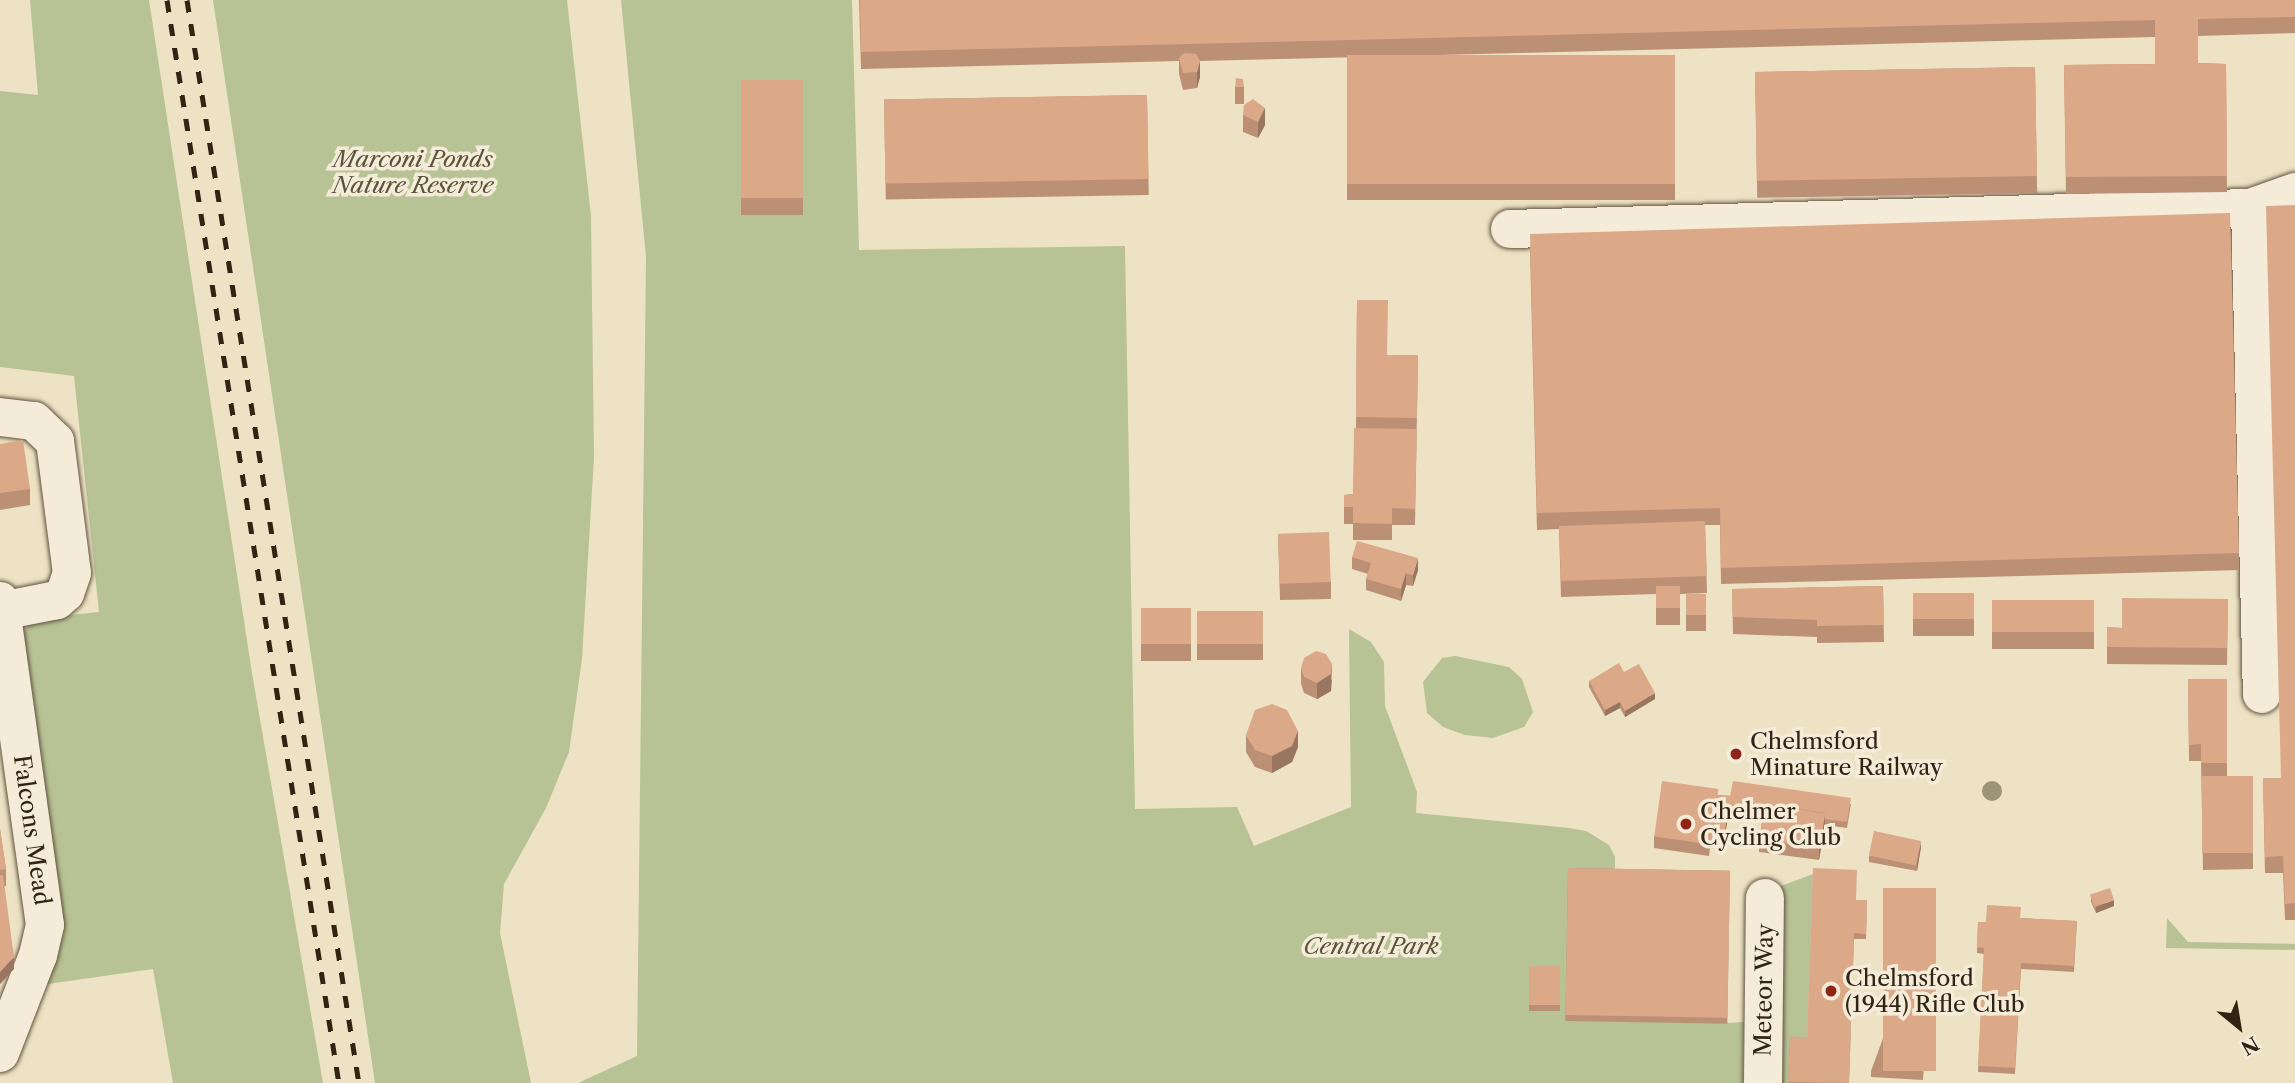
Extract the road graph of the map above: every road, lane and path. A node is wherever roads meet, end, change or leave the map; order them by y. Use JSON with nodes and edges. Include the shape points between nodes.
{"nodes":[{"id":1,"x":2295,"y":192,"type":"edge"},
{"id":2,"x":2250,"y":208,"type":"junction"},
{"id":3,"x":1510,"y":229,"type":"dead end"},
{"id":4,"x":0,"y":417,"type":"edge"},
{"id":5,"x":1,"y":606,"type":"edge"},
{"id":6,"x":2262,"y":694,"type":"dead end"},
{"id":7,"x":1765,"y":898,"type":"dead end"},
{"id":8,"x":0,"y":1053,"type":"edge"},
{"id":9,"x":1763,"y":1083,"type":"edge"}],
"edges":[{"from":1,"to":2,"type":"street"},
{"from":2,"to":3,"type":"street"},
{"from":2,"to":6,"type":"street"},
{"from":4,"to":5,"type":"street","via":[[34,421],[55,441],[72,573],[65,593],[57,600]]},
{"from":5,"to":8,"type":"street","name":"Falcons Mead","via":[[45,925]]},
{"from":7,"to":9,"type":"street","name":"Meteor Way"}]}
